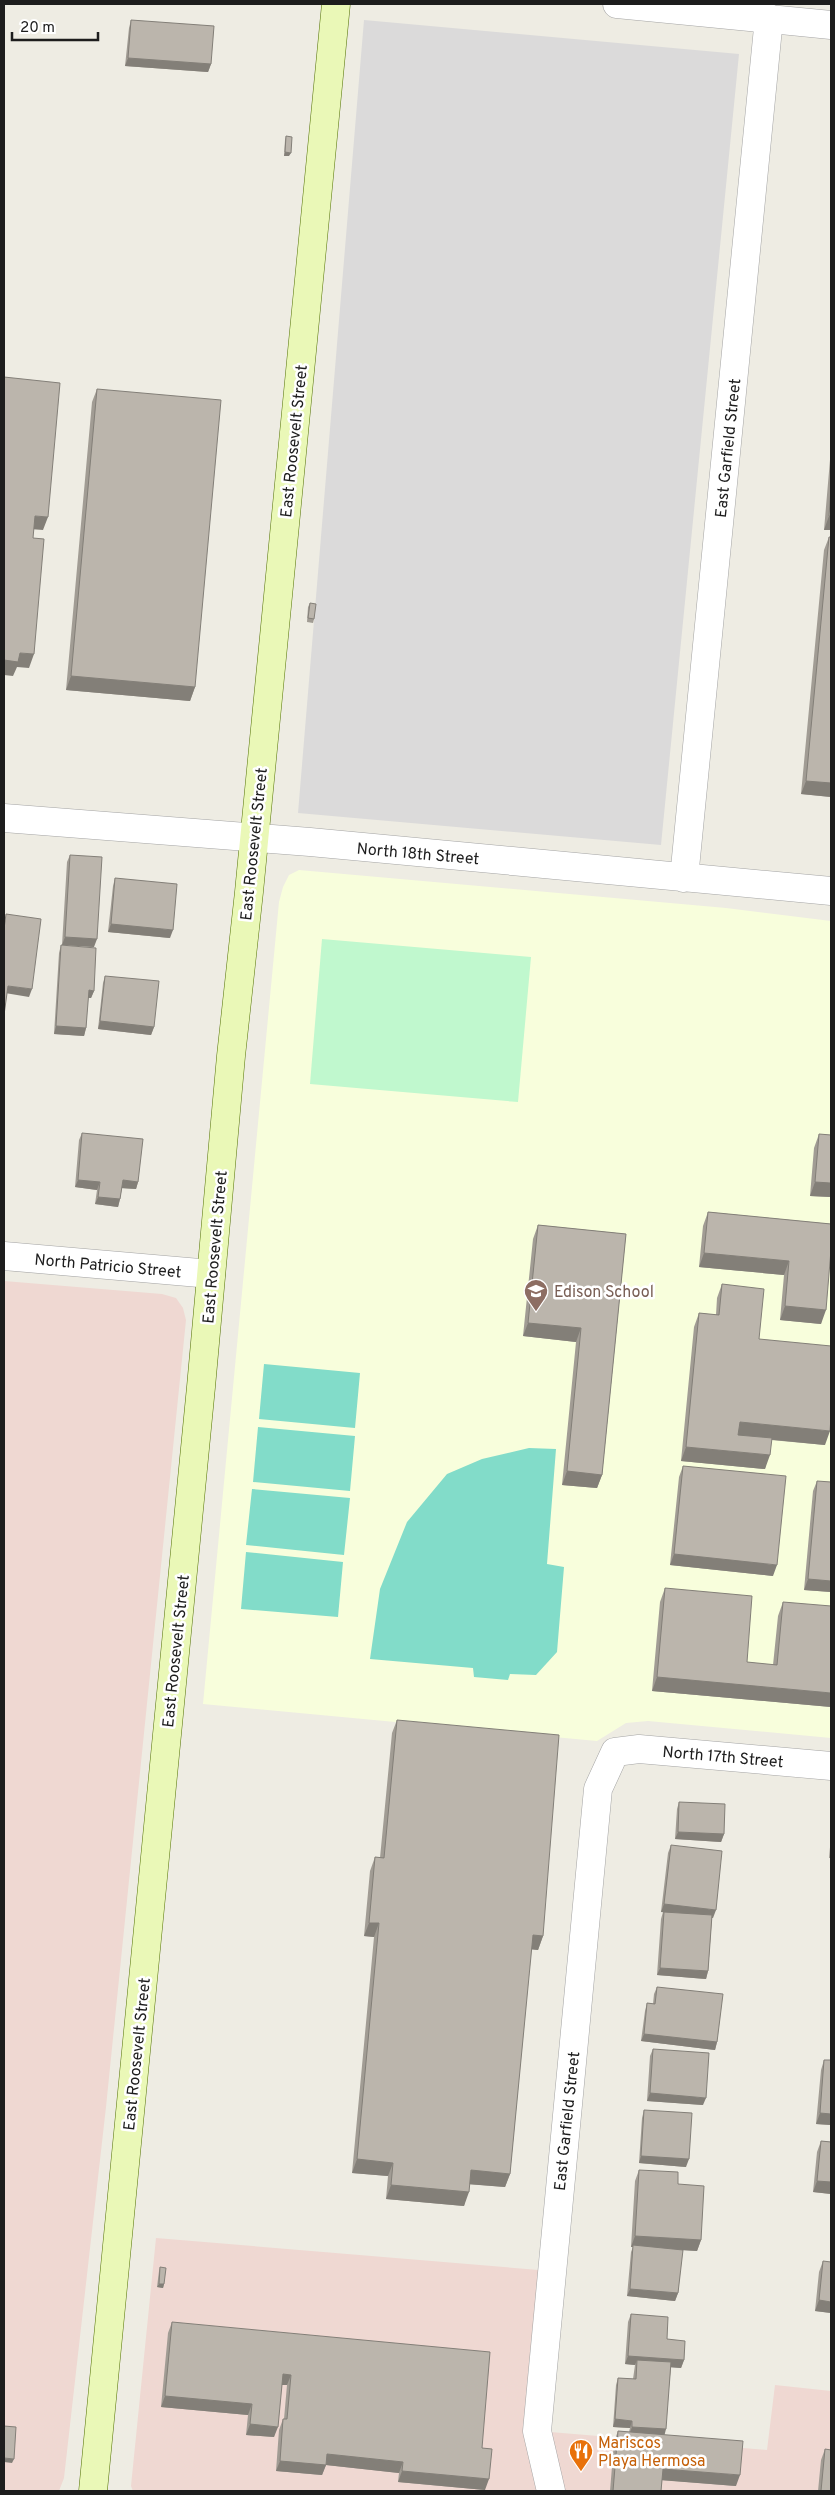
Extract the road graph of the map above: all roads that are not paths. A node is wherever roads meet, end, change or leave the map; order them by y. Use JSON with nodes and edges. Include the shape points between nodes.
{"nodes":[{"id":1,"x":336,"y":4,"type":"edge"},
{"id":2,"x":617,"y":4,"type":"edge"},
{"id":3,"x":770,"y":18,"type":"junction"},
{"id":4,"x":831,"y":25,"type":"edge"},
{"id":5,"x":4,"y":818,"type":"edge"},
{"id":6,"x":254,"y":837,"type":"junction"},
{"id":7,"x":684,"y":878,"type":"junction"},
{"id":8,"x":831,"y":892,"type":"edge"},
{"id":9,"x":4,"y":1256,"type":"edge"},
{"id":10,"x":211,"y":1274,"type":"junction"},
{"id":11,"x":615,"y":1752,"type":"joint"},
{"id":12,"x":831,"y":1766,"type":"edge"},
{"id":13,"x":93,"y":2491,"type":"edge"},
{"id":14,"x":551,"y":2491,"type":"edge"}],
"edges":[{"from":1,"to":6,"type":"street","name":"East Roosevelt Street"},
{"from":2,"to":3,"type":"street"},
{"from":3,"to":4,"type":"street"},
{"from":3,"to":7,"type":"street","name":"East Garfield Street"},
{"from":5,"to":6,"type":"street","name":"North 18th Street"},
{"from":6,"to":7,"type":"street","name":"North 18th Street"},
{"from":6,"to":10,"type":"street","name":"East Roosevelt Street"},
{"from":7,"to":8,"type":"street","name":"North 18th Street"},
{"from":9,"to":10,"type":"street","name":"North Patricio Street"},
{"from":10,"to":13,"type":"street","name":"East Roosevelt Street"},
{"from":11,"to":12,"type":"street","name":"North 17th Street","via":[[639,1749]]},
{"from":11,"to":14,"type":"street","name":"East Garfield Street","via":[[598,1789],[537,2432]]}]}
